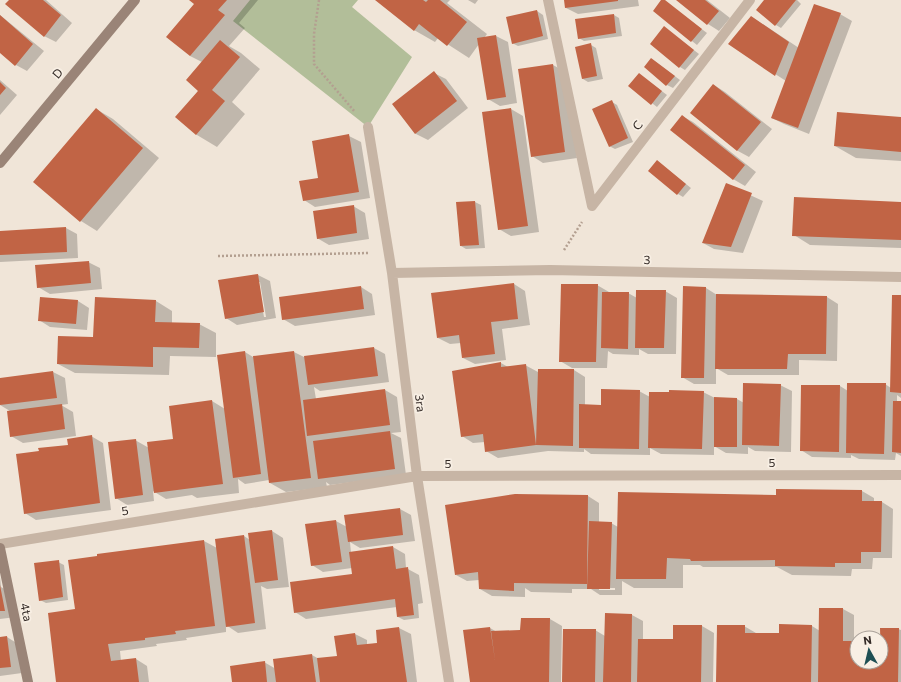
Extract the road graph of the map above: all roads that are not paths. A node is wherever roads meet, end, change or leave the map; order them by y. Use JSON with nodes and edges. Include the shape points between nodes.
{"nodes":[{"id":1,"x":135,"y":0,"type":"edge"},
{"id":2,"x":548,"y":0,"type":"edge"},
{"id":3,"x":750,"y":0,"type":"edge"},
{"id":4,"x":368,"y":127,"type":"road end"},
{"id":5,"x":0,"y":163,"type":"edge"},
{"id":6,"x":392,"y":273,"type":"junction"},
{"id":7,"x":901,"y":277,"type":"edge"},
{"id":8,"x":901,"y":475,"type":"edge"},
{"id":9,"x":417,"y":476,"type":"junction"},
{"id":10,"x":0,"y":544,"type":"edge"},
{"id":11,"x":0,"y":548,"type":"edge"},
{"id":12,"x":28,"y":682,"type":"edge"},
{"id":13,"x":449,"y":682,"type":"edge"}],
"edges":[{"from":1,"to":5,"type":"street","name":"D"},
{"from":2,"to":3,"type":"street","name":"C","via":[[592,206]]},
{"from":4,"to":6,"type":"street","name":"3ra"},
{"from":6,"to":7,"type":"street","name":"3","via":[[550,270]]},
{"from":6,"to":9,"type":"street","name":"3ra"},
{"from":8,"to":9,"type":"street","name":"5"},
{"from":9,"to":10,"type":"street","name":"5"},
{"from":9,"to":13,"type":"street","name":"3ra"},
{"from":11,"to":12,"type":"street","name":"4ta"}]}
